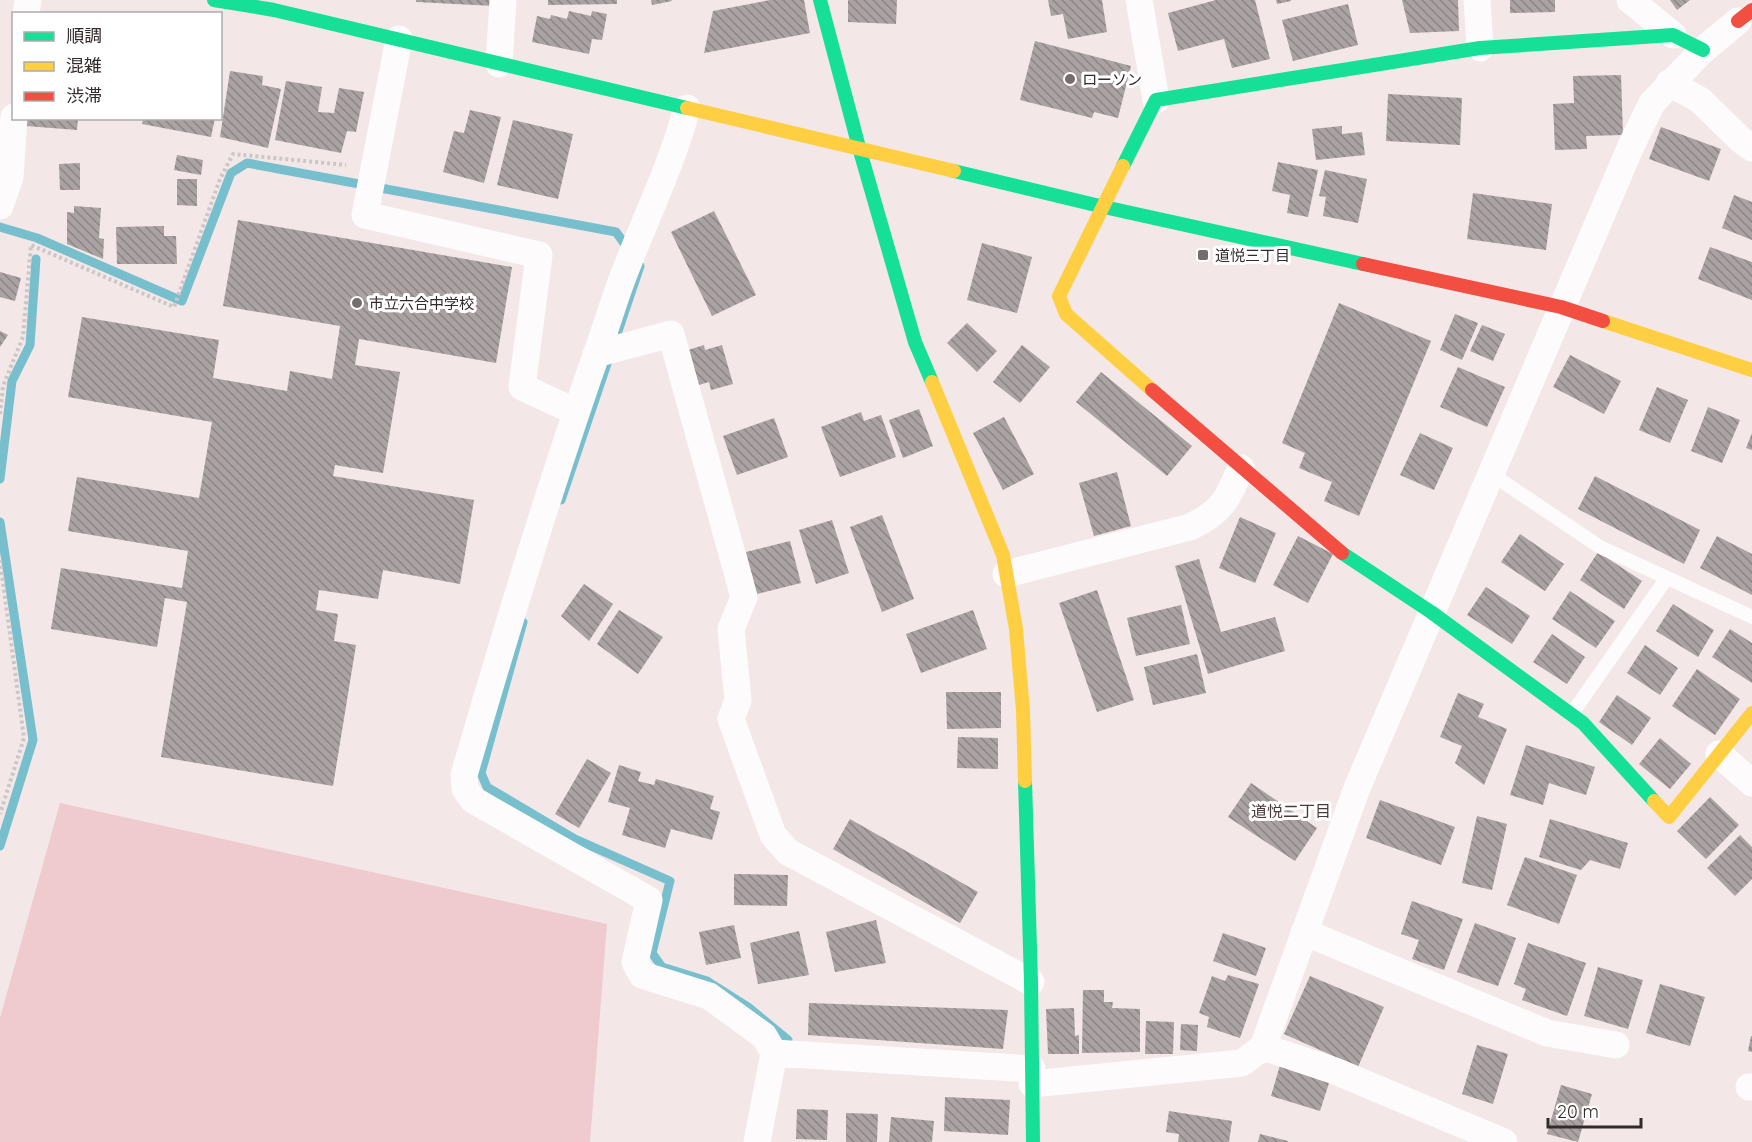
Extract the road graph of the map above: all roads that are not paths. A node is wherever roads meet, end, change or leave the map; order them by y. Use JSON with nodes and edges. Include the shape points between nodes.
{"nodes":[{"id":1,"x":214,"y":0,"type":"edge"},
{"id":2,"x":503,"y":0,"type":"edge"},
{"id":3,"x":820,"y":0,"type":"edge"},
{"id":4,"x":1139,"y":0,"type":"edge"},
{"id":5,"x":1477,"y":0,"type":"edge"},
{"id":6,"x":1630,"y":0,"type":"edge"},
{"id":7,"x":1745,"y":16,"type":"edge"},
{"id":8,"x":1673,"y":36,"type":"junction"},
{"id":9,"x":399,"y":39,"type":"junction"},
{"id":10,"x":1480,"y":48,"type":"junction"},
{"id":11,"x":1703,"y":50,"type":"junction"},
{"id":12,"x":499,"y":64,"type":"junction"},
{"id":13,"x":1670,"y":83,"type":"junction"},
{"id":14,"x":1156,"y":100,"type":"junction"},
{"id":15,"x":687,"y":108,"type":"junction"},
{"id":16,"x":14,"y":120,"type":"edge"},
{"id":17,"x":1752,"y":148,"type":"edge"},
{"id":18,"x":860,"y":151,"type":"junction"},
{"id":19,"x":0,"y":206,"type":"edge"},
{"id":20,"x":1104,"y":207,"type":"junction"},
{"id":21,"x":1561,"y":307,"type":"junction"},
{"id":22,"x":596,"y":354,"type":"junction"},
{"id":23,"x":1752,"y":370,"type":"edge"},
{"id":24,"x":576,"y":412,"type":"junction"},
{"id":25,"x":1241,"y":468,"type":"junction"},
{"id":26,"x":1490,"y":473,"type":"junction"},
{"id":27,"x":1006,"y":574,"type":"junction"},
{"id":28,"x":1666,"y":579,"type":"junction"},
{"id":29,"x":1431,"y":612,"type":"junction"},
{"id":30,"x":1752,"y":617,"type":"edge"},
{"id":31,"x":1752,"y":713,"type":"edge"},
{"id":32,"x":1571,"y":715,"type":"junction"},
{"id":33,"x":1719,"y":754,"type":"junction"},
{"id":34,"x":1752,"y":783,"type":"edge"},
{"id":35,"x":1305,"y":932,"type":"junction"},
{"id":36,"x":1031,"y":982,"type":"junction"},
{"id":37,"x":1616,"y":1045,"type":"dead end"},
{"id":38,"x":1263,"y":1047,"type":"junction"},
{"id":39,"x":774,"y":1053,"type":"junction"},
{"id":40,"x":1032,"y":1076,"type":"junction"},
{"id":41,"x":757,"y":1142,"type":"edge"},
{"id":42,"x":1033,"y":1142,"type":"edge"},
{"id":43,"x":1504,"y":1142,"type":"edge"}],
"edges":[{"from":1,"to":9,"type":"street"},
{"from":2,"to":12,"type":"street"},
{"from":3,"to":18,"type":"street"},
{"from":4,"to":14,"type":"street"},
{"from":5,"to":10,"type":"street"},
{"from":6,"to":8,"type":"street"},
{"from":7,"to":11,"type":"street"},
{"from":8,"to":10,"type":"street"},
{"from":8,"to":11,"type":"street"},
{"from":9,"to":12,"type":"street"},
{"from":9,"to":24,"type":"street","via":[[365,215],[539,255],[522,387]]},
{"from":10,"to":14,"type":"street"},
{"from":11,"to":13,"type":"street"},
{"from":12,"to":15,"type":"street"},
{"from":13,"to":17,"type":"street","via":[[1700,100]]},
{"from":13,"to":21,"type":"street","via":[[1652,103],[1631,146]]},
{"from":14,"to":20,"type":"street"},
{"from":15,"to":18,"type":"street"},
{"from":15,"to":22,"type":"street"},
{"from":16,"to":19,"type":"street","via":[[10,177]]},
{"from":18,"to":20,"type":"street"},
{"from":18,"to":27,"type":"street","via":[[915,342],[1003,555]]},
{"from":20,"to":21,"type":"street"},
{"from":20,"to":25,"type":"street","via":[[1059,296],[1066,314]]},
{"from":21,"to":23,"type":"street"},
{"from":21,"to":26,"type":"street"},
{"from":22,"to":24,"type":"street"},
{"from":22,"to":36,"type":"street","via":[[671,334],[744,597],[731,629],[738,700],[731,719],[773,835],[788,852]]},
{"from":24,"to":39,"type":"street","via":[[526,563],[464,775],[465,789],[473,800],[649,900],[635,962],[642,975],[709,996],[764,1036]]},
{"from":25,"to":27,"type":"street","via":[[1228,498],[1210,517],[1190,527]]},
{"from":25,"to":29,"type":"street","via":[[1352,561]]},
{"from":26,"to":28,"type":"lane","via":[[1600,547]]},
{"from":26,"to":29,"type":"street"},
{"from":27,"to":36,"type":"street","via":[[1016,629],[1023,711]]},
{"from":28,"to":30,"type":"lane"},
{"from":28,"to":32,"type":"lane"},
{"from":29,"to":32,"type":"street"},
{"from":29,"to":35,"type":"street","via":[[1357,788]]},
{"from":31,"to":33,"type":"street"},
{"from":32,"to":33,"type":"street","via":[[1669,817]]},
{"from":33,"to":34,"type":"street"},
{"from":35,"to":37,"type":"street","via":[[1547,1033]]},
{"from":35,"to":38,"type":"street"},
{"from":36,"to":40,"type":"street"},
{"from":38,"to":40,"type":"street","via":[[1242,1063]]},
{"from":38,"to":43,"type":"street","via":[[1335,1071]]},
{"from":39,"to":40,"type":"street"},
{"from":39,"to":41,"type":"street"},
{"from":40,"to":42,"type":"street"}]}
